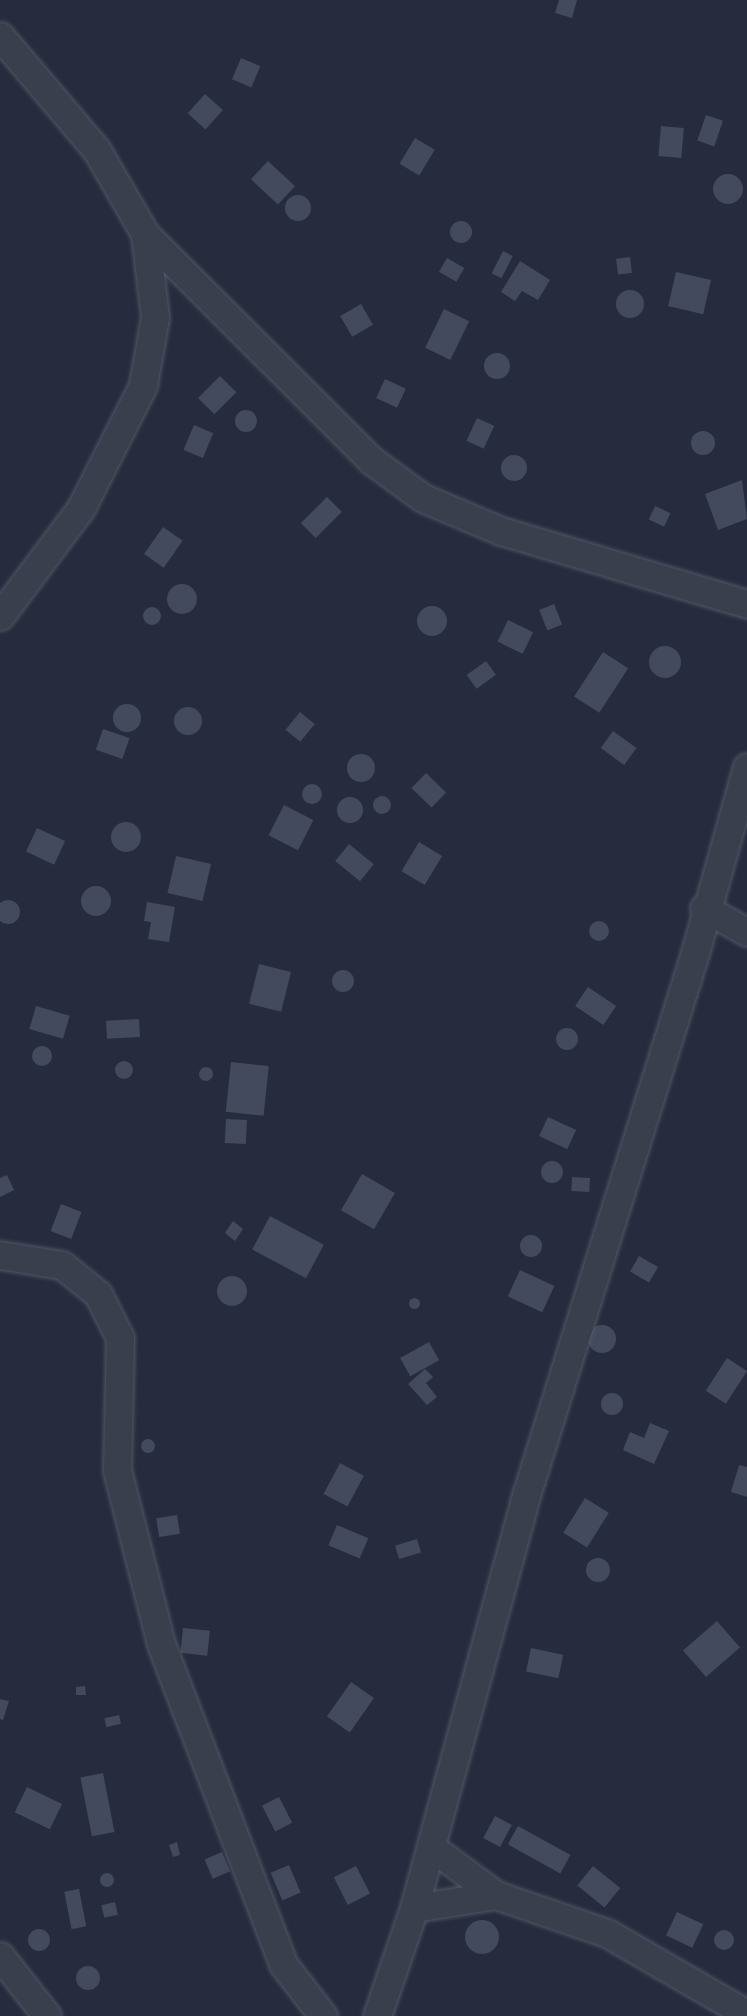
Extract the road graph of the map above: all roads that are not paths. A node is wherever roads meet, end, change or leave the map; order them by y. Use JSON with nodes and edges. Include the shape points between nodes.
{"nodes":[{"id":1,"x":0,"y":36,"type":"edge"},
{"id":2,"x":145,"y":234,"type":"junction"},
{"id":3,"x":747,"y":604,"type":"edge"},
{"id":4,"x":0,"y":615,"type":"edge"},
{"id":5,"x":747,"y":767,"type":"edge"},
{"id":6,"x":704,"y":908,"type":"junction"},
{"id":7,"x":747,"y":932,"type":"edge"},
{"id":8,"x":0,"y":1255,"type":"edge"},
{"id":9,"x":431,"y":1847,"type":"junction"},
{"id":10,"x":496,"y":1895,"type":"junction"},
{"id":11,"x":414,"y":1908,"type":"junction"},
{"id":12,"x":0,"y":1956,"type":"edge"},
{"id":13,"x":747,"y":2014,"type":"edge"},
{"id":14,"x":47,"y":2016,"type":"edge"},
{"id":15,"x":323,"y":2016,"type":"edge"},
{"id":16,"x":377,"y":2016,"type":"edge"}],
"edges":[{"from":1,"to":2,"type":"street","via":[[96,149]]},
{"from":2,"to":3,"type":"street","via":[[371,460],[423,498],[513,535]]},
{"from":2,"to":4,"type":"street","via":[[154,317],[143,385],[81,508]]},
{"from":5,"to":6,"type":"street"},
{"from":6,"to":7,"type":"street"},
{"from":6,"to":9,"type":"street","via":[[691,964],[525,1502]]},
{"from":8,"to":15,"type":"street","via":[[62,1264],[98,1294],[120,1338],[117,1470],[161,1644],[283,1964]]},
{"from":9,"to":10,"type":"street"},
{"from":9,"to":11,"type":"street"},
{"from":10,"to":11,"type":"street"},
{"from":10,"to":13,"type":"street","via":[[607,1933]]},
{"from":11,"to":16,"type":"street"},
{"from":12,"to":14,"type":"street"}]}
